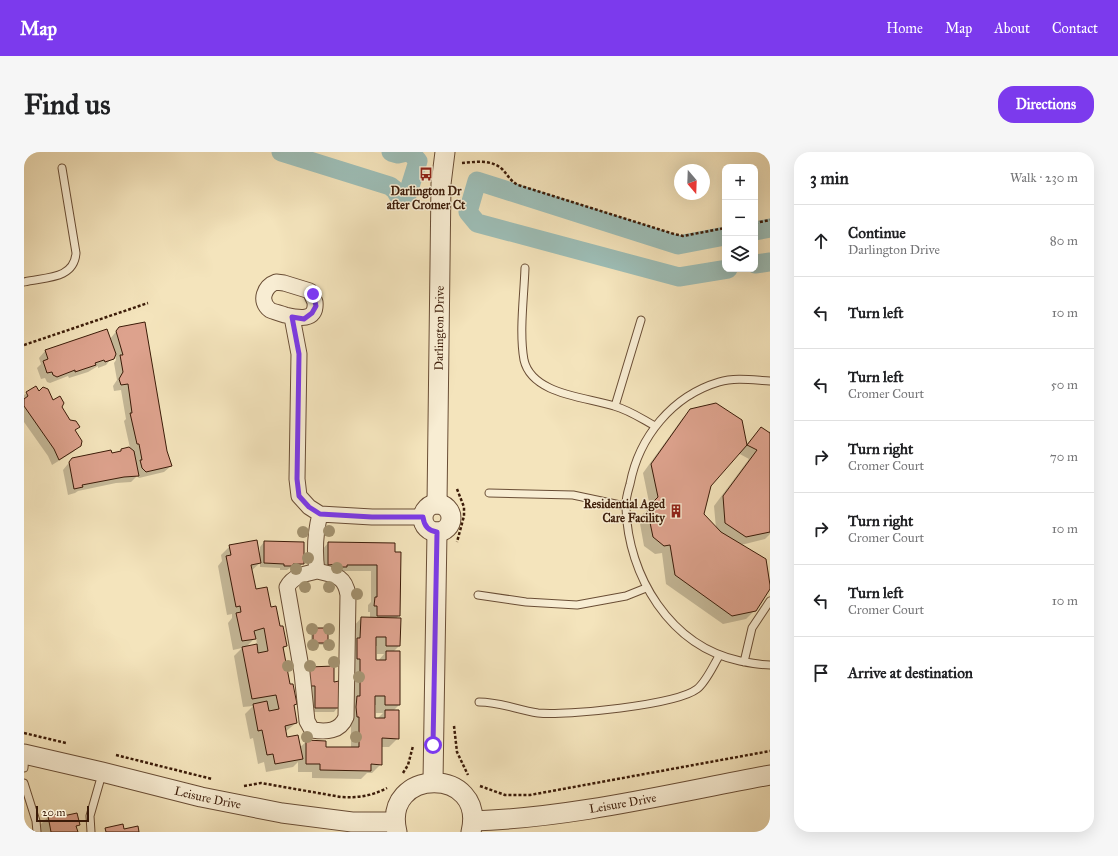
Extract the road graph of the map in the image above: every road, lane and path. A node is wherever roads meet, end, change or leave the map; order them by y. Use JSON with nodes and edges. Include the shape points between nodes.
{"nodes":[{"id":1,"x":450,"y":154,"type":"edge"},
{"id":2,"x":461,"y":163,"type":"junction"},
{"id":3,"x":62,"y":168,"type":"dead end"},
{"id":4,"x":461,"y":169,"type":"dead end"},
{"id":5,"x":770,"y":220,"type":"edge"},
{"id":6,"x":758,"y":222,"type":"edge"},
{"id":7,"x":722,"y":229,"type":"edge"},
{"id":8,"x":525,"y":268,"type":"dead end"},
{"id":9,"x":24,"y":282,"type":"edge"},
{"id":10,"x":148,"y":303,"type":"dead end"},
{"id":11,"x":292,"y":317,"type":"dead end"},
{"id":12,"x":641,"y":320,"type":"dead end"},
{"id":13,"x":24,"y":345,"type":"edge"},
{"id":14,"x":770,"y":382,"type":"edge"},
{"id":15,"x":615,"y":406,"type":"junction"},
{"id":16,"x":655,"y":426,"type":"junction"},
{"id":17,"x":456,"y":485,"type":"dead end"},
{"id":18,"x":489,"y":493,"type":"dead end"},
{"id":19,"x":437,"y":504,"type":"junction"},
{"id":20,"x":625,"y":506,"type":"junction"},
{"id":21,"x":320,"y":514,"type":"junction"},
{"id":22,"x":423,"y":517,"type":"junction"},
{"id":23,"x":437,"y":532,"type":"junction"},
{"id":24,"x":456,"y":546,"type":"dead end"},
{"id":25,"x":316,"y":571,"type":"junction"},
{"id":26,"x":646,"y":588,"type":"junction"},
{"id":27,"x":478,"y":595,"type":"dead end"},
{"id":28,"x":770,"y":601,"type":"edge"},
{"id":29,"x":719,"y":656,"type":"junction"},
{"id":30,"x":744,"y":662,"type":"junction"},
{"id":31,"x":770,"y":664,"type":"edge"},
{"id":32,"x":479,"y":702,"type":"dead end"},
{"id":33,"x":454,"y":718,"type":"dead end"},
{"id":34,"x":24,"y":733,"type":"edge"},
{"id":35,"x":70,"y":744,"type":"dead end"},
{"id":36,"x":413,"y":746,"type":"dead end"},
{"id":37,"x":770,"y":751,"type":"edge"},
{"id":38,"x":108,"y":753,"type":"dead end"},
{"id":39,"x":24,"y":759,"type":"edge"},
{"id":40,"x":102,"y":772,"type":"junction"},
{"id":41,"x":770,"y":775,"type":"edge"},
{"id":42,"x":399,"y":778,"type":"dead end"},
{"id":43,"x":470,"y":778,"type":"dead end"},
{"id":44,"x":213,"y":779,"type":"dead end"},
{"id":45,"x":433,"y":781,"type":"junction"},
{"id":46,"x":475,"y":782,"type":"dead end"},
{"id":47,"x":24,"y":783,"type":"edge"},
{"id":48,"x":392,"y":784,"type":"dead end"},
{"id":49,"x":242,"y":787,"type":"dead end"},
{"id":50,"x":472,"y":826,"type":"edge"},
{"id":51,"x":396,"y":827,"type":"edge"},
{"id":52,"x":37,"y":832,"type":"edge"},
{"id":53,"x":91,"y":832,"type":"edge"}],
"edges":[{"from":1,"to":2,"type":"path"},
{"from":1,"to":2,"type":"path"},
{"from":1,"to":19,"type":"street","name":"Darlington Drive","via":[[441,184]]},
{"from":2,"to":4,"type":"path"},
{"from":2,"to":7,"type":"path","via":[[489,163],[500,167],[518,185],[674,234],[683,236]]},
{"from":3,"to":9,"type":"lane","via":[[76,260],[70,269],[59,275]]},
{"from":5,"to":6,"type":"path"},
{"from":8,"to":15,"type":"lane","via":[[522,347],[525,362],[531,373],[548,387]]},
{"from":10,"to":13,"type":"path"},
{"from":11,"to":21,"type":"street","via":[[299,354],[299,496]]},
{"from":12,"to":15,"type":"lane"},
{"from":14,"to":16,"type":"lane","via":[[740,379],[693,392],[672,407]]},
{"from":15,"to":16,"type":"lane"},
{"from":16,"to":20,"type":"lane","via":[[640,449]]},
{"from":17,"to":24,"type":"path","via":[[464,507],[464,516]]},
{"from":18,"to":20,"type":"lane","via":[[573,495]]},
{"from":19,"to":22,"type":"street","via":[[429,507]]},
{"from":19,"to":23,"type":"street","via":[[445,506],[452,518],[449,527]]},
{"from":20,"to":26,"type":"lane","via":[[628,535]]},
{"from":21,"to":22,"type":"street"},
{"from":21,"to":25,"type":"street","via":[[314,554]]},
{"from":22,"to":23,"type":"street","via":[[425,526]]},
{"from":23,"to":45,"type":"street"},
{"from":25,"to":25,"type":"street","via":[[342,579],[348,595],[346,717],[343,724],[334,730],[312,730],[307,721],[302,673],[287,588],[290,581],[299,575]]},
{"from":26,"to":27,"type":"lane","via":[[626,596],[577,605],[526,602]]},
{"from":26,"to":29,"type":"lane","via":[[660,609],[682,633]]},
{"from":28,"to":30,"type":"lane","via":[[752,628]]},
{"from":29,"to":30,"type":"lane"},
{"from":29,"to":32,"type":"lane","via":[[697,689],[659,701],[604,711],[564,714],[538,713],[494,702]]},
{"from":30,"to":31,"type":"lane"},
{"from":33,"to":43,"type":"path","via":[[457,752]]},
{"from":34,"to":35,"type":"path"},
{"from":36,"to":42,"type":"path","via":[[408,765]]},
{"from":37,"to":46,"type":"path","via":[[530,794],[505,795],[484,789]]},
{"from":38,"to":44,"type":"path"},
{"from":39,"to":40,"type":"street","name":"Leisure Drive"},
{"from":40,"to":51,"type":"street","name":"Leisure Drive","via":[[201,797],[282,813]]},
{"from":40,"to":53,"type":"lane","via":[[90,816]]},
{"from":41,"to":50,"type":"street","name":"Leisure Drive","via":[[559,814]]},
{"from":45,"to":50,"type":"street","via":[[443,782],[462,792],[468,800]]},
{"from":45,"to":51,"type":"street","via":[[423,783],[406,794],[396,812]]},
{"from":47,"to":52,"type":"lane"},
{"from":48,"to":49,"type":"path","via":[[377,793],[354,798],[261,784]]}]}
